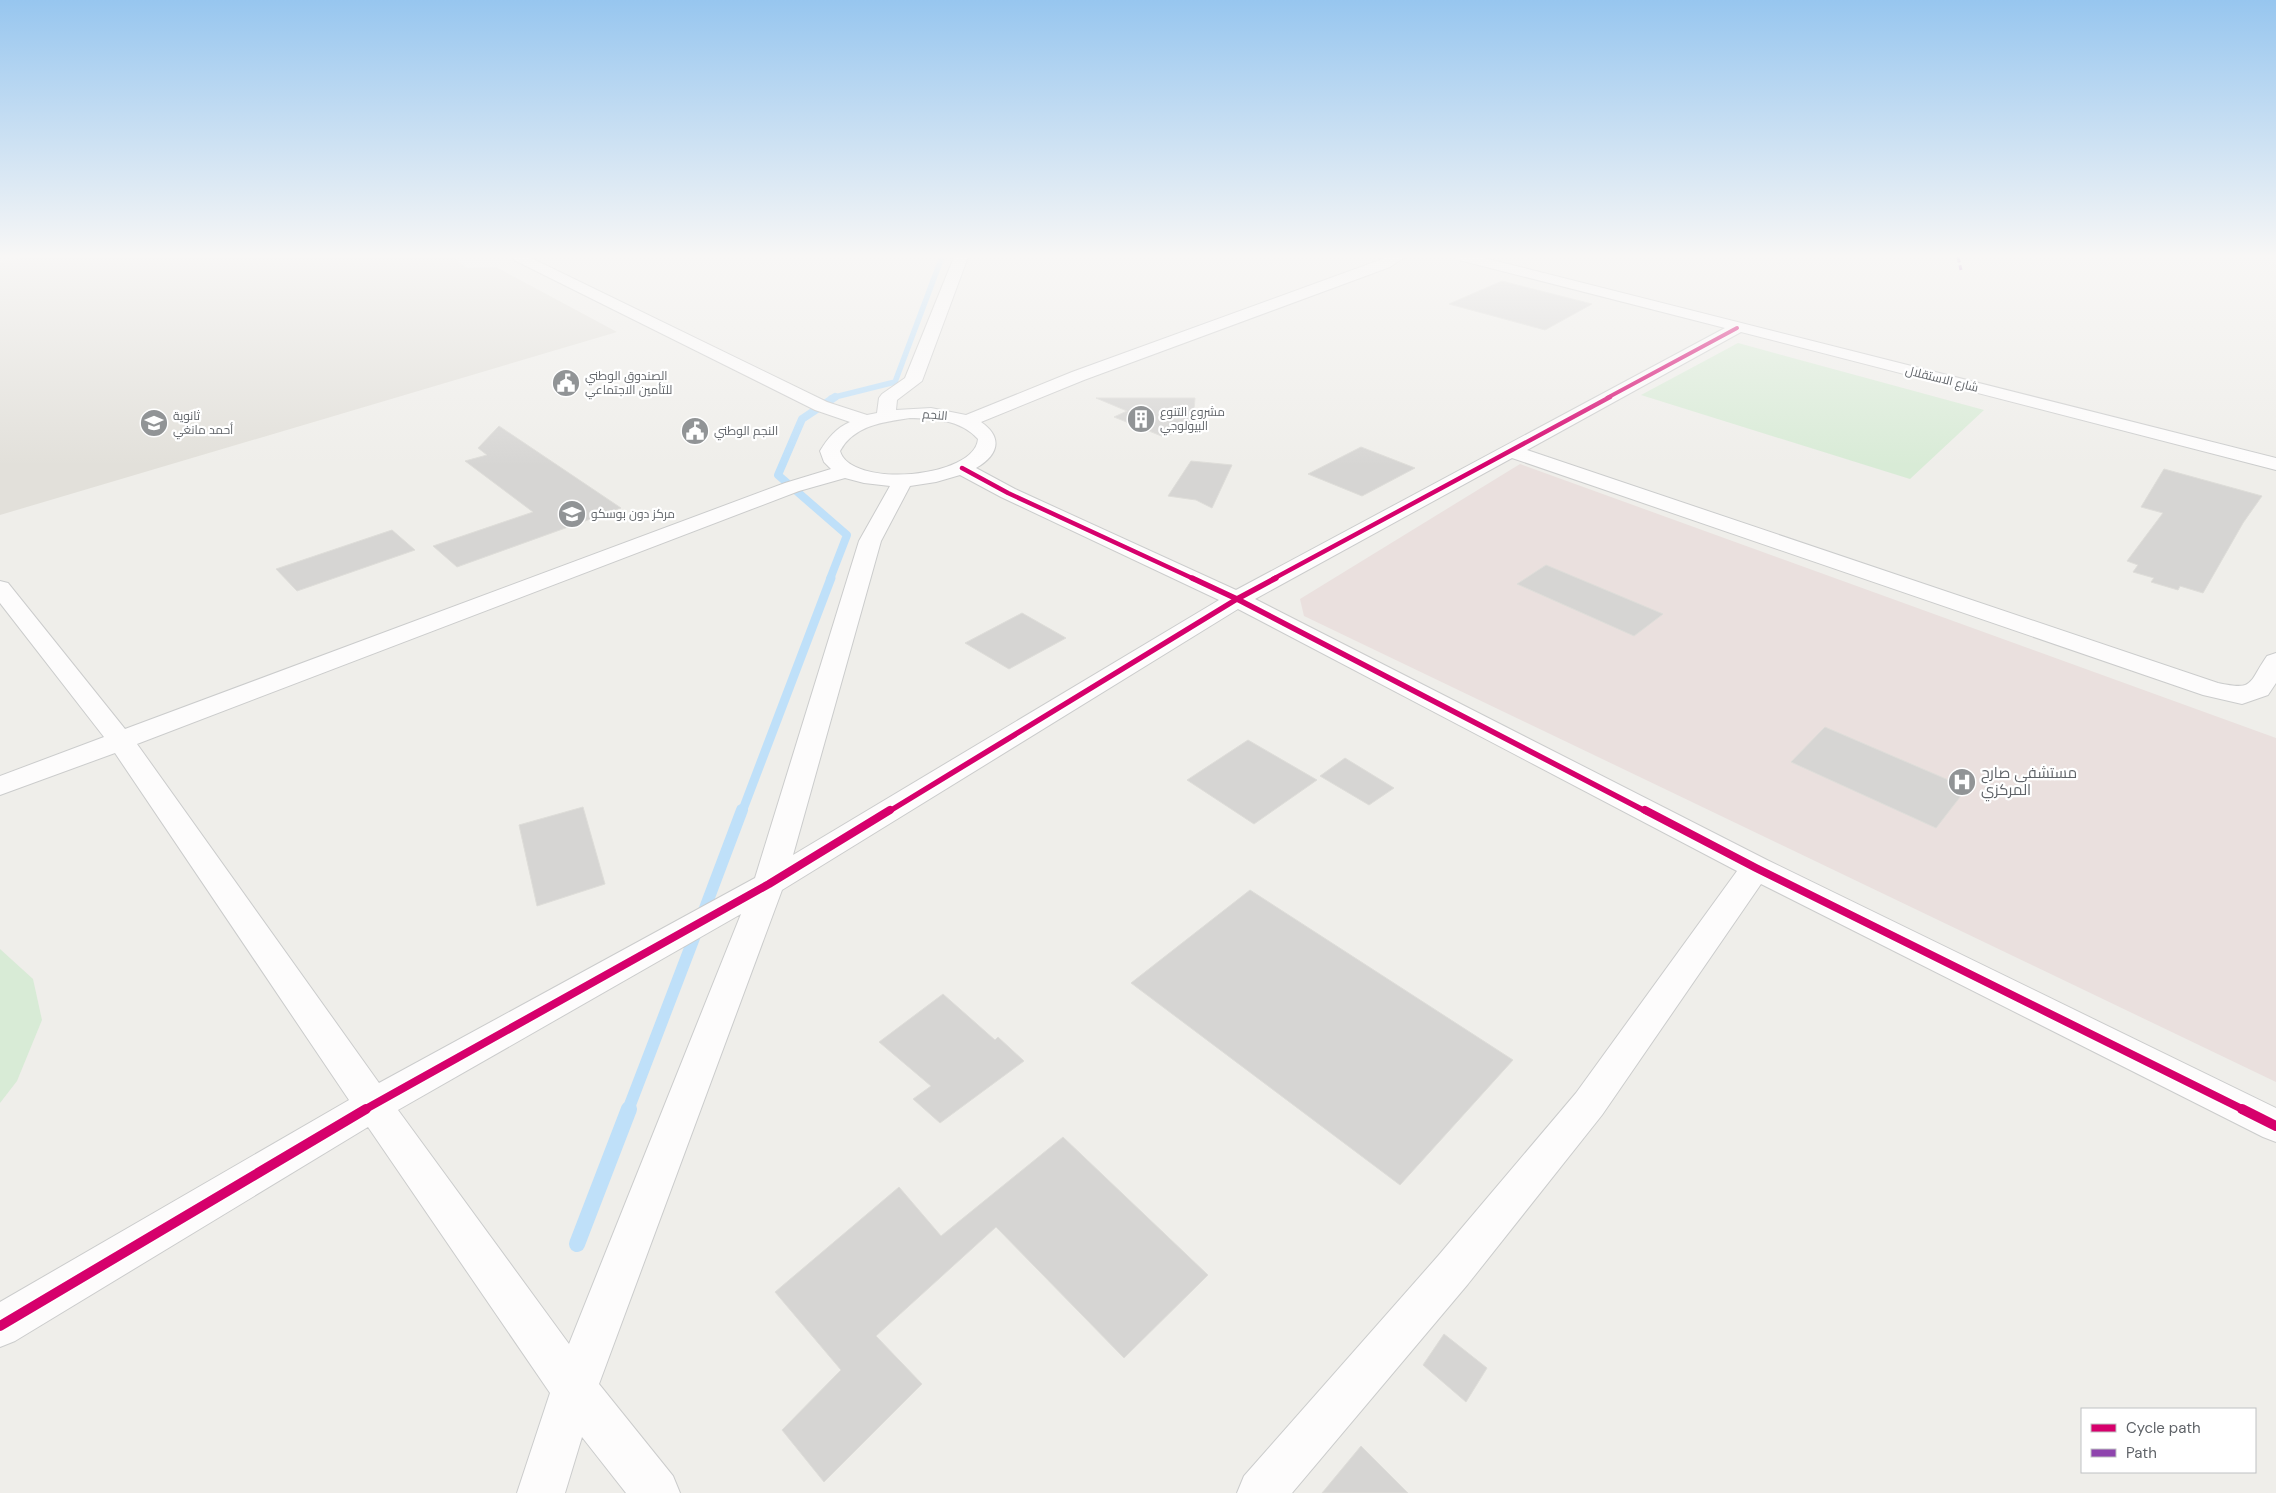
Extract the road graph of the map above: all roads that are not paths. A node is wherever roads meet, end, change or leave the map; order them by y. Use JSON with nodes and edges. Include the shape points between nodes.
{"nodes":[{"id":1,"x":660,"y":327,"type":"edge"},
{"id":2,"x":934,"y":327,"type":"edge"},
{"id":3,"x":1213,"y":327,"type":"edge"},
{"id":4,"x":1732,"y":327,"type":"edge"},
{"id":5,"x":1737,"y":328,"type":"junction"},
{"id":6,"x":913,"y":381,"type":"junction"},
{"id":7,"x":933,"y":414,"type":"junction"},
{"id":8,"x":886,"y":416,"type":"junction"},
{"id":9,"x":866,"y":421,"type":"junction"},
{"id":10,"x":967,"y":421,"type":"junction"},
{"id":11,"x":1512,"y":451,"type":"junction"},
{"id":12,"x":2276,"y":464,"type":"edge"},
{"id":13,"x":962,"y":468,"type":"junction"},
{"id":14,"x":847,"y":471,"type":"junction"},
{"id":15,"x":903,"y":480,"type":"junction"},
{"id":16,"x":0,"y":588,"type":"edge"},
{"id":17,"x":1237,"y":599,"type":"junction"},
{"id":18,"x":2276,"y":661,"type":"edge"},
{"id":19,"x":120,"y":740,"type":"junction"},
{"id":20,"x":0,"y":786,"type":"edge"},
{"id":21,"x":1756,"y":868,"type":"junction"},
{"id":22,"x":769,"y":884,"type":"junction"},
{"id":23,"x":373,"y":1105,"type":"junction"},
{"id":24,"x":2276,"y":1126,"type":"edge"},
{"id":25,"x":0,"y":1326,"type":"edge"},
{"id":26,"x":574,"y":1389,"type":"junction"},
{"id":27,"x":541,"y":1493,"type":"edge"},
{"id":28,"x":656,"y":1493,"type":"edge"},
{"id":29,"x":1261,"y":1493,"type":"edge"}],
"edges":[{"from":1,"to":9,"type":"street","via":[[820,406]]},
{"from":2,"to":6,"type":"street"},
{"from":3,"to":10,"type":"street"},
{"from":4,"to":5,"type":"street","name":"شارع الاستقلال"},
{"from":5,"to":11,"type":"street"},
{"from":5,"to":12,"type":"street","name":"شارع الاستقلال"},
{"from":6,"to":7,"type":"street","via":[[930,402]]},
{"from":6,"to":8,"type":"street","via":[[888,398]]},
{"from":7,"to":8,"type":"street","name":"النجم"},
{"from":7,"to":10,"type":"street","name":"النجم"},
{"from":8,"to":9,"type":"street","name":"النجم"},
{"from":9,"to":14,"type":"street","name":"النجم","via":[[847,429],[834,440],[830,451],[834,462]]},
{"from":10,"to":13,"type":"street","name":"النجم","via":[[984,433],[986,448],[978,459]]},
{"from":11,"to":17,"type":"street"},
{"from":11,"to":18,"type":"street","via":[[2212,690],[2242,696],[2259,690]]},
{"from":13,"to":15,"type":"street","name":"النجم","via":[[938,476]]},
{"from":13,"to":17,"type":"street","via":[[1008,493]]},
{"from":14,"to":15,"type":"street","name":"النجم","via":[[862,476]]},
{"from":14,"to":19,"type":"street","via":[[792,486]]},
{"from":15,"to":22,"type":"street","via":[[870,541]]},
{"from":16,"to":19,"type":"street"},
{"from":17,"to":21,"type":"street"},
{"from":17,"to":22,"type":"street"},
{"from":19,"to":20,"type":"street"},
{"from":19,"to":23,"type":"street"},
{"from":21,"to":24,"type":"street"},
{"from":21,"to":29,"type":"street","via":[[1589,1104],[1453,1270]]},
{"from":22,"to":23,"type":"street"},
{"from":22,"to":26,"type":"street"},
{"from":23,"to":25,"type":"street"},
{"from":23,"to":26,"type":"street"},
{"from":26,"to":27,"type":"street"},
{"from":26,"to":28,"type":"street"}]}
